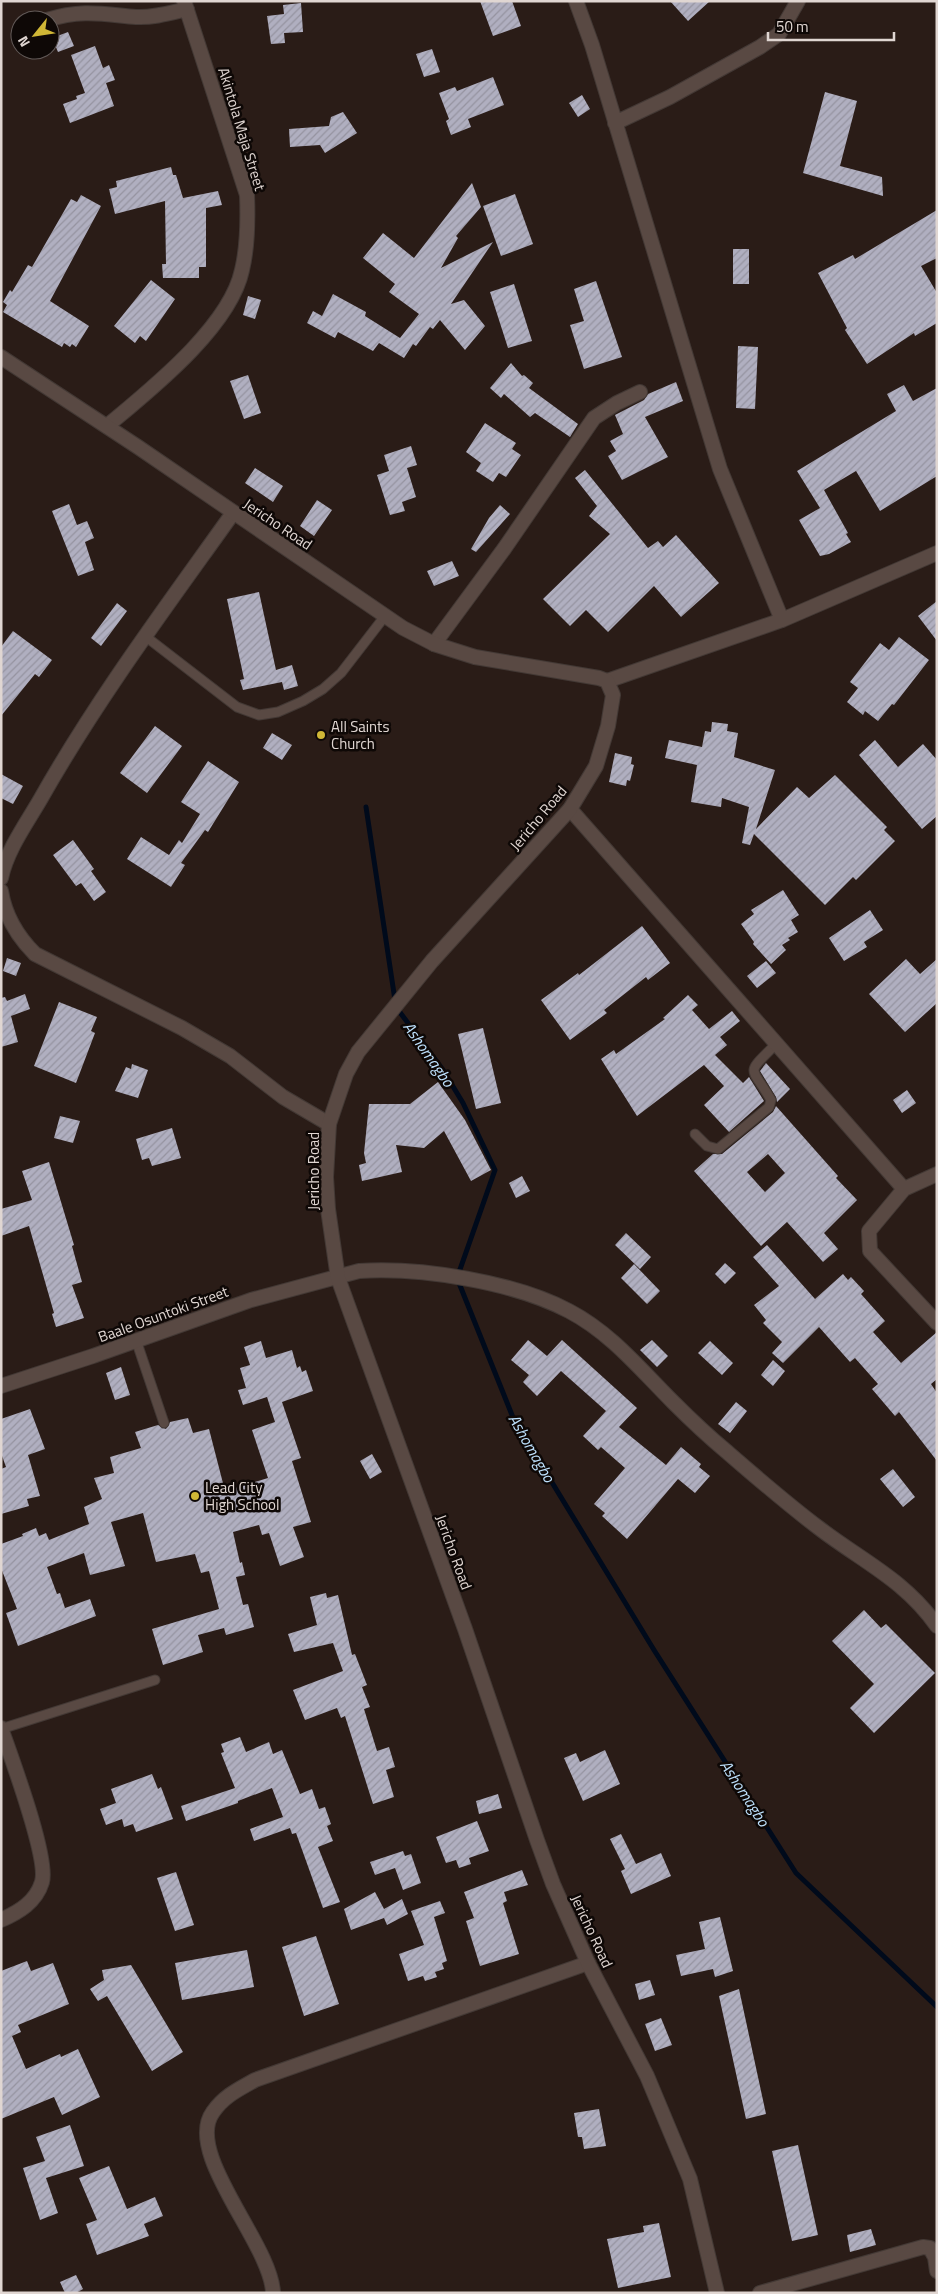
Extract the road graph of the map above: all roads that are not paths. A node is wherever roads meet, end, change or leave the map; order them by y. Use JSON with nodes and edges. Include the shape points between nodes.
{"nodes":[{"id":1,"x":576,"y":1,"type":"edge"},
{"id":2,"x":798,"y":1,"type":"edge"},
{"id":3,"x":185,"y":5,"type":"edge"},
{"id":4,"x":60,"y":17,"type":"edge"},
{"id":5,"x":615,"y":123,"type":"junction"},
{"id":6,"x":1,"y":357,"type":"edge"},
{"id":7,"x":640,"y":392,"type":"dead end"},
{"id":8,"x":107,"y":426,"type":"junction"},
{"id":9,"x":233,"y":512,"type":"junction"},
{"id":10,"x":935,"y":557,"type":"edge"},
{"id":11,"x":385,"y":616,"type":"junction"},
{"id":12,"x":782,"y":620,"type":"junction"},
{"id":13,"x":145,"y":636,"type":"junction"},
{"id":14,"x":434,"y":644,"type":"junction"},
{"id":15,"x":607,"y":681,"type":"junction"},
{"id":16,"x":570,"y":809,"type":"junction"},
{"id":17,"x":1,"y":878,"type":"edge"},
{"id":18,"x":1,"y":892,"type":"edge"},
{"id":19,"x":776,"y":1044,"type":"junction"},
{"id":20,"x":330,"y":1124,"type":"junction"},
{"id":21,"x":695,"y":1134,"type":"dead end"},
{"id":22,"x":937,"y":1174,"type":"edge"},
{"id":23,"x":904,"y":1189,"type":"junction"},
{"id":24,"x":338,"y":1278,"type":"junction"},
{"id":25,"x":937,"y":1323,"type":"edge"},
{"id":26,"x":136,"y":1340,"type":"junction"},
{"id":27,"x":1,"y":1386,"type":"edge"},
{"id":28,"x":164,"y":1423,"type":"dead end"},
{"id":29,"x":937,"y":1626,"type":"edge"},
{"id":30,"x":154,"y":1680,"type":"dead end"},
{"id":31,"x":1,"y":1728,"type":"edge"},
{"id":32,"x":1,"y":1920,"type":"edge"},
{"id":33,"x":588,"y":1963,"type":"junction"},
{"id":34,"x":937,"y":2271,"type":"edge"},
{"id":35,"x":273,"y":2293,"type":"edge"},
{"id":36,"x":717,"y":2293,"type":"edge"},
{"id":37,"x":760,"y":2293,"type":"edge"}],
"edges":[{"from":1,"to":5,"type":"street"},
{"from":2,"to":5,"type":"street","via":[[779,34],[760,47],[670,98]]},
{"from":3,"to":4,"type":"street","via":[[157,16],[84,12]]},
{"from":3,"to":8,"type":"street","name":"Akintola Maja Street","via":[[247,195],[248,227],[242,272],[232,297],[200,340],[170,374]]},
{"from":5,"to":12,"type":"street","via":[[720,469]]},
{"from":6,"to":8,"type":"street","name":"Jericho Road"},
{"from":7,"to":14,"type":"street","via":[[594,418]]},
{"from":8,"to":9,"type":"street","name":"Jericho Road"},
{"from":9,"to":11,"type":"street","name":"Jericho Road"},
{"from":9,"to":13,"type":"street"},
{"from":10,"to":12,"type":"street"},
{"from":11,"to":13,"type":"lane","via":[[341,673],[323,689],[278,712],[259,714],[238,707]]},
{"from":11,"to":14,"type":"street","name":"Jericho Road"},
{"from":12,"to":15,"type":"street"},
{"from":13,"to":17,"type":"street","via":[[98,702],[55,772],[17,840]]},
{"from":14,"to":15,"type":"street","name":"Jericho Road","via":[[475,657]]},
{"from":15,"to":16,"type":"street","name":"Jericho Road","via":[[613,705],[603,746],[596,766]]},
{"from":16,"to":19,"type":"street"},
{"from":16,"to":20,"type":"street","name":"Jericho Road","via":[[432,961],[358,1052],[340,1088]]},
{"from":18,"to":20,"type":"street","via":[[10,920],[35,954],[182,1028],[230,1056],[283,1098]]},
{"from":19,"to":21,"type":"lane","via":[[754,1069],[756,1079],[771,1100],[769,1107],[718,1149],[707,1146]]},
{"from":19,"to":23,"type":"street"},
{"from":20,"to":24,"type":"street","name":"Jericho Road","via":[[327,1201]]},
{"from":22,"to":23,"type":"street"},
{"from":23,"to":25,"type":"street","via":[[869,1231],[870,1251]]},
{"from":24,"to":26,"type":"street","name":"Baale Osuntoki Street","via":[[251,1300]]},
{"from":24,"to":29,"type":"street","name":"Baale Osuntoki Street","via":[[376,1270],[421,1273],[498,1285],[534,1295],[596,1327],[621,1348],[697,1426],[839,1544],[915,1597]]},
{"from":24,"to":33,"type":"street","name":"Jericho Road","via":[[547,1866]]},
{"from":26,"to":27,"type":"street","name":"Baale Osuntoki Street"},
{"from":26,"to":28,"type":"lane"},
{"from":30,"to":31,"type":"lane"},
{"from":31,"to":32,"type":"street","via":[[42,1862],[42,1880],[37,1895]]},
{"from":33,"to":35,"type":"street","via":[[255,2080],[225,2097],[211,2114],[207,2130],[211,2158],[262,2256]]},
{"from":33,"to":36,"type":"street","name":"Jericho Road","via":[[646,2076],[690,2180]]},
{"from":34,"to":37,"type":"street","via":[[930,2248],[923,2247]]}]}
